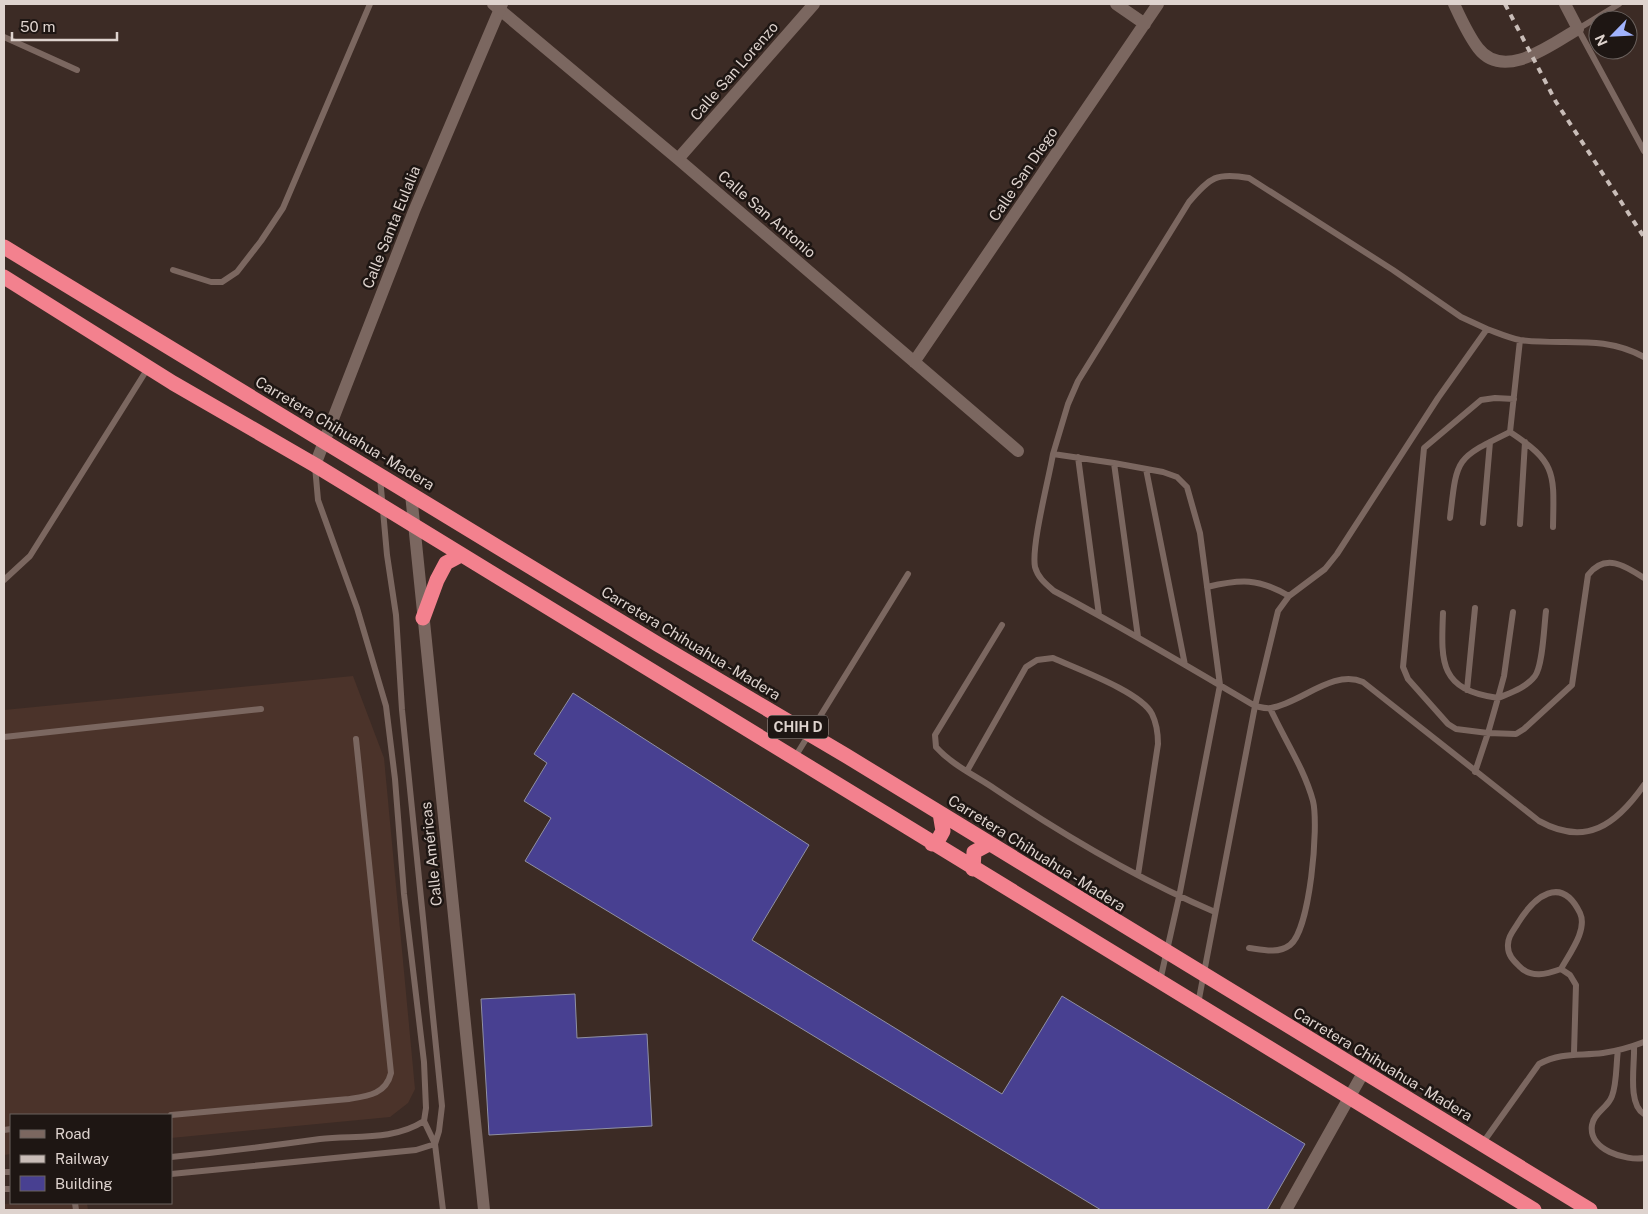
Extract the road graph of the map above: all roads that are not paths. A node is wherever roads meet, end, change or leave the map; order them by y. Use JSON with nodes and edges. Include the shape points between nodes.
{"nodes":[{"id":1,"x":370,"y":4,"type":"edge"},
{"id":2,"x":814,"y":4,"type":"edge"},
{"id":3,"x":1116,"y":4,"type":"edge"},
{"id":4,"x":1158,"y":4,"type":"edge"},
{"id":5,"x":1454,"y":4,"type":"edge"},
{"id":6,"x":1565,"y":4,"type":"edge"},
{"id":7,"x":1619,"y":4,"type":"edge"},
{"id":8,"x":498,"y":5,"type":"edge"},
{"id":9,"x":1145,"y":24,"type":"junction"},
{"id":10,"x":1578,"y":29,"type":"junction"},
{"id":11,"x":4,"y":37,"type":"edge"},
{"id":12,"x":77,"y":70,"type":"dead end"},
{"id":13,"x":1644,"y":151,"type":"edge"},
{"id":14,"x":678,"y":159,"type":"junction"},
{"id":15,"x":4,"y":247,"type":"edge"},
{"id":16,"x":173,"y":270,"type":"dead end"},
{"id":17,"x":4,"y":277,"type":"edge"},
{"id":18,"x":1487,"y":329,"type":"junction"},
{"id":19,"x":1520,"y":340,"type":"junction"},
{"id":20,"x":1644,"y":357,"type":"edge"},
{"id":21,"x":914,"y":362,"type":"junction"},
{"id":22,"x":149,"y":367,"type":"junction"},
{"id":23,"x":1514,"y":399,"type":"junction"},
{"id":24,"x":1510,"y":432,"type":"junction"},
{"id":25,"x":324,"y":440,"type":"junction"},
{"id":26,"x":1490,"y":442,"type":"junction"},
{"id":27,"x":1525,"y":442,"type":"junction"},
{"id":28,"x":1018,"y":451,"type":"dead end"},
{"id":29,"x":1053,"y":454,"type":"junction"},
{"id":30,"x":1078,"y":457,"type":"junction"},
{"id":31,"x":1114,"y":462,"type":"junction"},
{"id":32,"x":314,"y":465,"type":"junction"},
{"id":33,"x":1146,"y":469,"type":"junction"},
{"id":34,"x":380,"y":475,"type":"junction"},
{"id":35,"x":411,"y":494,"type":"junction"},
{"id":36,"x":383,"y":507,"type":"junction"},
{"id":37,"x":1450,"y":518,"type":"dead end"},
{"id":38,"x":1483,"y":524,"type":"dead end"},
{"id":39,"x":1520,"y":524,"type":"dead end"},
{"id":40,"x":414,"y":526,"type":"junction"},
{"id":41,"x":1553,"y":527,"type":"dead end"},
{"id":42,"x":461,"y":555,"type":"junction"},
{"id":43,"x":908,"y":574,"type":"dead end"},
{"id":44,"x":1644,"y":578,"type":"edge"},
{"id":45,"x":4,"y":580,"type":"edge"},
{"id":46,"x":1207,"y":587,"type":"junction"},
{"id":47,"x":1289,"y":596,"type":"junction"},
{"id":48,"x":1475,"y":608,"type":"dead end"},
{"id":49,"x":1546,"y":611,"type":"dead end"},
{"id":50,"x":1443,"y":612,"type":"dead end"},
{"id":51,"x":1513,"y":612,"type":"dead end"},
{"id":52,"x":1098,"y":615,"type":"junction"},
{"id":53,"x":423,"y":618,"type":"junction"},
{"id":54,"x":1002,"y":625,"type":"dead end"},
{"id":55,"x":1138,"y":637,"type":"junction"},
{"id":56,"x":1185,"y":665,"type":"junction"},
{"id":57,"x":1220,"y":685,"type":"junction"},
{"id":58,"x":1467,"y":690,"type":"junction"},
{"id":59,"x":1498,"y":698,"type":"junction"},
{"id":60,"x":1255,"y":706,"type":"junction"},
{"id":61,"x":1270,"y":708,"type":"junction"},
{"id":62,"x":261,"y":709,"type":"dead end"},
{"id":63,"x":1488,"y":733,"type":"junction"},
{"id":64,"x":809,"y":734,"type":"junction"},
{"id":65,"x":4,"y":737,"type":"edge"},
{"id":66,"x":356,"y":739,"type":"dead end"},
{"id":67,"x":795,"y":758,"type":"junction"},
{"id":68,"x":967,"y":771,"type":"junction"},
{"id":69,"x":1475,"y":772,"type":"junction"},
{"id":70,"x":1644,"y":785,"type":"edge"},
{"id":71,"x":940,"y":813,"type":"junction"},
{"id":72,"x":932,"y":844,"type":"junction"},
{"id":73,"x":989,"y":844,"type":"junction"},
{"id":74,"x":973,"y":869,"type":"junction"},
{"id":75,"x":1138,"y":876,"type":"junction"},
{"id":76,"x":1179,"y":897,"type":"junction"},
{"id":77,"x":1215,"y":912,"type":"junction"},
{"id":78,"x":1249,"y":948,"type":"dead end"},
{"id":79,"x":1168,"y":953,"type":"junction"},
{"id":80,"x":1561,"y":969,"type":"junction"},
{"id":81,"x":1202,"y":974,"type":"junction"},
{"id":82,"x":1160,"y":981,"type":"junction"},
{"id":83,"x":1198,"y":1004,"type":"junction"},
{"id":84,"x":1644,"y":1042,"type":"edge"},
{"id":85,"x":1634,"y":1046,"type":"junction"},
{"id":86,"x":1618,"y":1050,"type":"junction"},
{"id":87,"x":1574,"y":1053,"type":"junction"},
{"id":88,"x":1363,"y":1073,"type":"junction"},
{"id":89,"x":1349,"y":1098,"type":"junction"},
{"id":90,"x":1644,"y":1114,"type":"edge"},
{"id":91,"x":172,"y":1115,"type":"edge"},
{"id":92,"x":424,"y":1121,"type":"junction"},
{"id":93,"x":434,"y":1144,"type":"junction"},
{"id":94,"x":1482,"y":1145,"type":"junction"},
{"id":95,"x":172,"y":1157,"type":"edge"},
{"id":96,"x":1644,"y":1158,"type":"edge"},
{"id":97,"x":172,"y":1174,"type":"edge"},
{"id":98,"x":443,"y":1210,"type":"edge"},
{"id":99,"x":484,"y":1210,"type":"edge"},
{"id":100,"x":1286,"y":1210,"type":"edge"},
{"id":101,"x":1534,"y":1210,"type":"edge"},
{"id":102,"x":1590,"y":1210,"type":"edge"}],
"edges":[{"from":1,"to":16,"type":"lane","via":[[283,208],[261,241],[237,272],[222,282]]},
{"from":2,"to":14,"type":"street","name":"Calle San Lorenzo"},
{"from":3,"to":9,"type":"street"},
{"from":4,"to":9,"type":"street","name":"Calle San Diego"},
{"from":5,"to":10,"type":"street","via":[[1478,49],[1497,60],[1512,61],[1532,56]]},
{"from":6,"to":10,"type":"street"},
{"from":7,"to":10,"type":"lane"},
{"from":8,"to":14,"type":"street","name":"Calle San Antonio"},
{"from":8,"to":25,"type":"street","name":"Calle Santa Eulalia"},
{"from":9,"to":21,"type":"street","name":"Calle San Diego"},
{"from":10,"to":13,"type":"lane"},
{"from":11,"to":12,"type":"lane"},
{"from":14,"to":21,"type":"street","name":"Calle San Antonio"},
{"from":15,"to":25,"type":"highway","name":"Carretera Chihuahua - Madera","number":"CHIH D"},
{"from":17,"to":22,"type":"highway","number":"CHIH D"},
{"from":18,"to":19,"type":"lane"},
{"from":18,"to":29,"type":"lane","via":[[1461,317],[1250,178],[1230,174],[1217,176],[1204,184],[1190,202],[1078,381]]},
{"from":18,"to":47,"type":"lane","via":[[1337,554],[1324,569]]},
{"from":19,"to":20,"type":"lane","via":[[1594,342],[1617,346]]},
{"from":19,"to":23,"type":"lane"},
{"from":21,"to":28,"type":"street","name":"Calle San Antonio"},
{"from":22,"to":32,"type":"highway","number":"CHIH D"},
{"from":22,"to":45,"type":"lane","via":[[30,556]]},
{"from":23,"to":24,"type":"lane"},
{"from":23,"to":63,"type":"lane","via":[[1481,400],[1424,448],[1403,667],[1408,679],[1448,724]]},
{"from":24,"to":26,"type":"lane"},
{"from":24,"to":27,"type":"lane"},
{"from":25,"to":32,"type":"street","name":"Calle Santa Eulalia"},
{"from":25,"to":34,"type":"highway","name":"Carretera Chihuahua - Madera","number":"CHIH D"},
{"from":26,"to":37,"type":"lane","via":[[1465,456],[1460,464]]},
{"from":26,"to":38,"type":"lane"},
{"from":27,"to":39,"type":"lane"},
{"from":27,"to":41,"type":"lane","via":[[1550,468],[1554,481]]},
{"from":29,"to":30,"type":"lane"},
{"from":29,"to":52,"type":"lane","via":[[1036,567],[1054,591]]},
{"from":30,"to":31,"type":"lane"},
{"from":30,"to":52,"type":"lane"},
{"from":31,"to":33,"type":"lane"},
{"from":31,"to":55,"type":"lane"},
{"from":32,"to":36,"type":"highway","number":"CHIH D"},
{"from":32,"to":92,"type":"lane","via":[[318,500],[360,615],[386,706],[424,1062]]},
{"from":33,"to":46,"type":"lane","via":[[1178,477],[1187,487],[1200,533]]},
{"from":33,"to":56,"type":"lane"},
{"from":34,"to":35,"type":"highway","name":"Carretera Chihuahua - Madera","number":"CHIH D"},
{"from":34,"to":36,"type":"lane"},
{"from":35,"to":40,"type":"street","name":"Calle Américas"},
{"from":35,"to":64,"type":"highway","name":"Carretera Chihuahua - Madera","number":"CHIH D"},
{"from":36,"to":40,"type":"highway","number":"CHIH D"},
{"from":36,"to":93,"type":"lane","via":[[442,1106]]},
{"from":40,"to":42,"type":"highway","number":"CHIH D"},
{"from":40,"to":53,"type":"street","name":"Calle Américas"},
{"from":42,"to":53,"type":"highway","via":[[446,563]]},
{"from":42,"to":67,"type":"highway","number":"CHIH D"},
{"from":43,"to":64,"type":"lane"},
{"from":44,"to":63,"type":"lane","via":[[1613,562],[1595,566],[1588,575],[1574,678],[1569,690],[1516,734]]},
{"from":46,"to":47,"type":"lane","via":[[1242,580],[1259,582]]},
{"from":46,"to":57,"type":"lane"},
{"from":47,"to":60,"type":"lane","via":[[1274,622]]},
{"from":48,"to":58,"type":"lane"},
{"from":49,"to":59,"type":"lane","via":[[1538,671],[1528,683]]},
{"from":50,"to":58,"type":"lane","via":[[1441,653],[1444,666]]},
{"from":51,"to":59,"type":"lane"},
{"from":52,"to":55,"type":"lane"},
{"from":53,"to":99,"type":"street","name":"Calle Américas"},
{"from":54,"to":68,"type":"lane","via":[[935,735],[940,752]]},
{"from":55,"to":56,"type":"lane"},
{"from":56,"to":57,"type":"lane"},
{"from":57,"to":60,"type":"lane"},
{"from":57,"to":76,"type":"lane"},
{"from":58,"to":59,"type":"lane"},
{"from":59,"to":63,"type":"lane"},
{"from":60,"to":61,"type":"lane"},
{"from":60,"to":77,"type":"lane"},
{"from":61,"to":69,"type":"lane","via":[[1354,678],[1364,682]]},
{"from":61,"to":78,"type":"lane","via":[[1311,795],[1316,829],[1314,858],[1296,938],[1291,944],[1270,951]]},
{"from":62,"to":65,"type":"lane"},
{"from":63,"to":69,"type":"lane"},
{"from":64,"to":67,"type":"lane"},
{"from":64,"to":71,"type":"highway","name":"Carretera Chihuahua - Madera","number":"CHIH D"},
{"from":66,"to":91,"type":"lane","via":[[391,1074],[389,1081],[378,1092],[349,1099]]},
{"from":67,"to":72,"type":"highway","number":"CHIH D"},
{"from":68,"to":75,"type":"lane","via":[[1072,840]]},
{"from":68,"to":75,"type":"lane","via":[[1026,667],[1037,660],[1053,658],[1139,699],[1152,713],[1158,744]]},
{"from":69,"to":70,"type":"lane","via":[[1539,821],[1566,832],[1602,829]]},
{"from":71,"to":72,"type":"highway","via":[[944,831]]},
{"from":71,"to":73,"type":"highway","name":"Carretera Chihuahua - Madera","number":"CHIH D"},
{"from":72,"to":74,"type":"highway","number":"CHIH D"},
{"from":73,"to":74,"type":"highway","via":[[974,852]]},
{"from":73,"to":79,"type":"highway","name":"Carretera Chihuahua - Madera","number":"CHIH D"},
{"from":74,"to":82,"type":"highway","number":"CHIH D"},
{"from":75,"to":76,"type":"lane"},
{"from":76,"to":77,"type":"lane"},
{"from":76,"to":79,"type":"lane"},
{"from":77,"to":81,"type":"lane"},
{"from":79,"to":81,"type":"highway","name":"Carretera Chihuahua - Madera","number":"CHIH D"},
{"from":79,"to":82,"type":"lane"},
{"from":80,"to":80,"type":"lane","via":[[1537,975],[1522,969],[1510,956],[1508,948],[1508,939],[1527,909],[1541,895],[1554,891],[1575,903],[1581,916],[1576,944]]},
{"from":80,"to":87,"type":"lane","via":[[1576,985]]},
{"from":81,"to":83,"type":"lane"},
{"from":81,"to":88,"type":"highway","name":"Carretera Chihuahua - Madera","number":"CHIH D"},
{"from":82,"to":83,"type":"highway","number":"CHIH D"},
{"from":83,"to":89,"type":"highway","number":"CHIH D"},
{"from":84,"to":85,"type":"lane"},
{"from":85,"to":86,"type":"lane"},
{"from":85,"to":90,"type":"lane","via":[[1632,1096]]},
{"from":86,"to":87,"type":"lane"},
{"from":86,"to":96,"type":"lane","via":[[1613,1095],[1595,1116],[1593,1134],[1600,1145],[1613,1154],[1634,1160]]},
{"from":87,"to":94,"type":"lane","via":[[1539,1064]]},
{"from":88,"to":89,"type":"street"},
{"from":88,"to":94,"type":"highway","name":"Carretera Chihuahua - Madera","number":"CHIH D"},
{"from":89,"to":100,"type":"street"},
{"from":89,"to":101,"type":"highway","number":"CHIH D"},
{"from":92,"to":93,"type":"lane"},
{"from":92,"to":95,"type":"lane","via":[[394,1134]]},
{"from":93,"to":97,"type":"lane","via":[[416,1150]]},
{"from":93,"to":98,"type":"lane"},
{"from":94,"to":102,"type":"highway","name":"Carretera Chihuahua - Madera","number":"CHIH D"}]}
